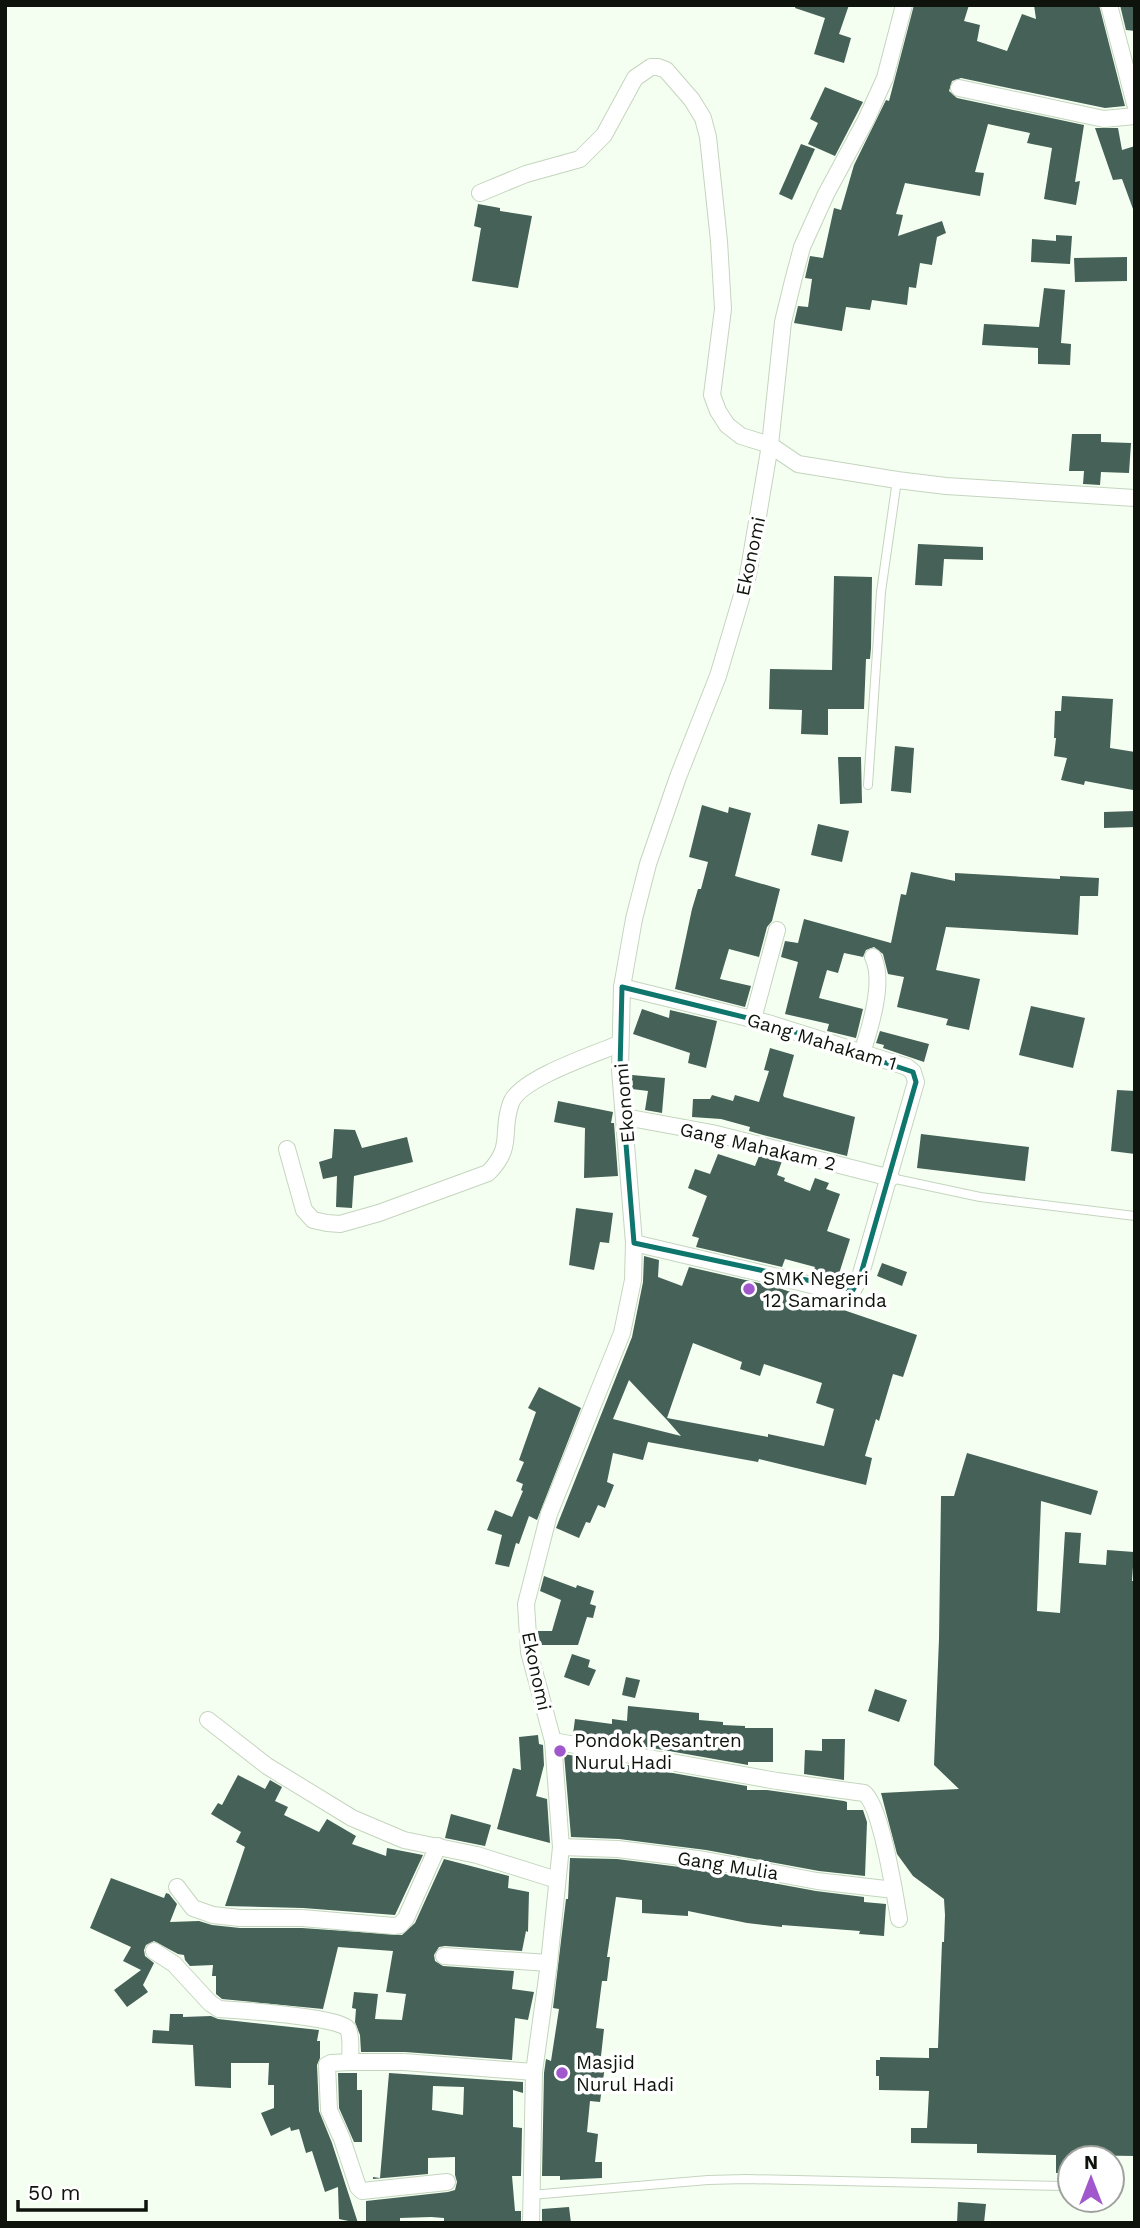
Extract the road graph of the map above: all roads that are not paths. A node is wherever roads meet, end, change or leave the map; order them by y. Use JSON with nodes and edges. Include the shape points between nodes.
{"nodes":[{"id":1,"x":904,"y":5,"type":"edge"},
{"id":2,"x":1109,"y":5,"type":"edge"},
{"id":3,"x":959,"y":88,"type":"dead end"},
{"id":4,"x":1135,"y":104,"type":"edge"},
{"id":5,"x":1135,"y":116,"type":"edge"},
{"id":6,"x":480,"y":193,"type":"dead end"},
{"id":7,"x":770,"y":445,"type":"junction"},
{"id":8,"x":897,"y":481,"type":"junction"},
{"id":9,"x":1135,"y":498,"type":"edge"},
{"id":10,"x":869,"y":785,"type":"dead end"},
{"id":11,"x":777,"y":930,"type":"dead end"},
{"id":12,"x":873,"y":957,"type":"dead end"},
{"id":13,"x":622,"y":986,"type":"junction"},
{"id":14,"x":753,"y":1019,"type":"junction"},
{"id":15,"x":619,"y":1044,"type":"junction"},
{"id":16,"x":862,"y":1053,"type":"junction"},
{"id":17,"x":625,"y":1117,"type":"junction"},
{"id":18,"x":286,"y":1149,"type":"dead end"},
{"id":19,"x":891,"y":1178,"type":"junction"},
{"id":20,"x":1135,"y":1216,"type":"edge"},
{"id":21,"x":634,"y":1243,"type":"junction"},
{"id":22,"x":208,"y":1720,"type":"dead end"},
{"id":23,"x":553,"y":1741,"type":"junction"},
{"id":24,"x":438,"y":1846,"type":"junction"},
{"id":25,"x":561,"y":1847,"type":"junction"},
{"id":26,"x":557,"y":1880,"type":"junction"},
{"id":27,"x":177,"y":1887,"type":"dead end"},
{"id":28,"x":894,"y":1890,"type":"junction"},
{"id":29,"x":899,"y":1919,"type":"dead end"},
{"id":30,"x":153,"y":1951,"type":"dead end"},
{"id":31,"x":444,"y":1956,"type":"dead end"},
{"id":32,"x":549,"y":1963,"type":"junction"},
{"id":33,"x":350,"y":2062,"type":"junction"},
{"id":34,"x":534,"y":2072,"type":"junction"},
{"id":35,"x":447,"y":2182,"type":"dead end"},
{"id":36,"x":1056,"y":2186,"type":"edge"},
{"id":37,"x":531,"y":2194,"type":"junction"},
{"id":38,"x":531,"y":2223,"type":"edge"}],
"edges":[{"from":1,"to":7,"type":"street","name":"Ekonomi","via":[[885,78],[803,247],[783,322]]},
{"from":2,"to":4,"type":"street"},
{"from":3,"to":5,"type":"street","via":[[1104,119]]},
{"from":6,"to":7,"type":"street","via":[[580,159],[604,135],[635,78],[651,67],[666,70],[692,100],[708,137],[723,309],[712,395],[727,425],[741,436]]},
{"from":7,"to":8,"type":"street","via":[[798,464]]},
{"from":7,"to":13,"type":"street","name":"Ekonomi","via":[[748,575],[718,676],[648,864]]},
{"from":8,"to":9,"type":"street"},
{"from":8,"to":10,"type":"lane","via":[[881,592]]},
{"from":11,"to":14,"type":"street"},
{"from":12,"to":16,"type":"street","via":[[877,984]]},
{"from":13,"to":14,"type":"street","name":"Gang Mahakam 1"},
{"from":13,"to":15,"type":"street","name":"Ekonomi"},
{"from":14,"to":16,"type":"street","name":"Gang Mahakam 1"},
{"from":15,"to":17,"type":"street","name":"Ekonomi"},
{"from":15,"to":18,"type":"street","via":[[519,1089],[511,1101],[506,1147],[488,1173],[379,1213],[340,1224],[313,1220],[304,1210]]},
{"from":16,"to":19,"type":"street","name":"Gang Mahakam 1","via":[[907,1067],[916,1076]]},
{"from":17,"to":19,"type":"street","name":"Gang Mahakam 2","via":[[712,1133]]},
{"from":17,"to":21,"type":"street","name":"Ekonomi"},
{"from":19,"to":20,"type":"lane","via":[[981,1198]]},
{"from":19,"to":21,"type":"street","via":[[860,1277],[848,1292]]},
{"from":21,"to":23,"type":"street","name":"Ekonomi","via":[[633,1280],[622,1333],[550,1514],[526,1604],[529,1652]]},
{"from":22,"to":24,"type":"street","via":[[267,1766],[352,1818],[404,1840]]},
{"from":23,"to":25,"type":"street","name":"Ekonomi"},
{"from":23,"to":28,"type":"street","via":[[864,1793],[874,1805]]},
{"from":24,"to":26,"type":"street"},
{"from":24,"to":27,"type":"street","via":[[406,1918],[394,1926],[213,1915],[193,1908]]},
{"from":25,"to":26,"type":"street","name":"Ekonomi"},
{"from":25,"to":28,"type":"street","name":"Gang Mulia","via":[[705,1860]]},
{"from":26,"to":32,"type":"street","name":"Ekonomi"},
{"from":28,"to":29,"type":"street"},
{"from":30,"to":33,"type":"street","via":[[174,1964],[219,2009],[346,2026]]},
{"from":31,"to":32,"type":"street"},
{"from":32,"to":34,"type":"street","name":"Ekonomi"},
{"from":33,"to":34,"type":"street"},
{"from":33,"to":35,"type":"street","via":[[327,2066],[327,2104],[358,2188]]},
{"from":34,"to":37,"type":"street","name":"Ekonomi"},
{"from":36,"to":37,"type":"lane","via":[[746,2179]]},
{"from":37,"to":38,"type":"street","name":"Ekonomi"}]}
